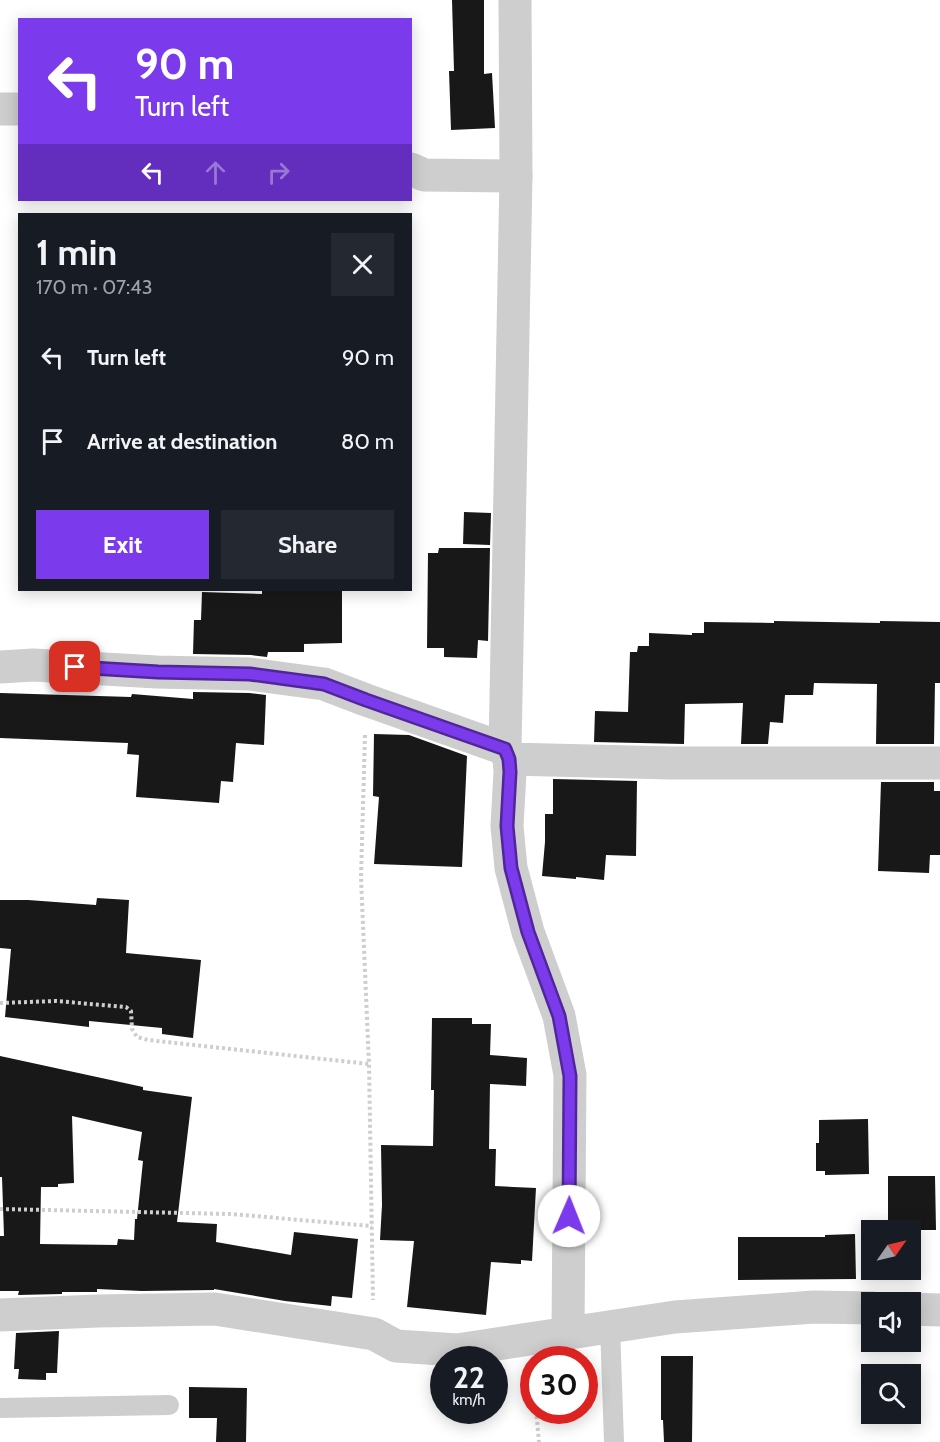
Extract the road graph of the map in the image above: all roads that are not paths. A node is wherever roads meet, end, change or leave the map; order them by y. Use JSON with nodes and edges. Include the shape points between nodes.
{"nodes":[{"id":1,"x":515,"y":0,"type":"edge"},
{"id":2,"x":0,"y":109,"type":"edge"},
{"id":3,"x":18,"y":109,"type":"edge"},
{"id":4,"x":412,"y":169,"type":"edge"},
{"id":5,"x":516,"y":176,"type":"junction"},
{"id":6,"x":0,"y":667,"type":"edge"},
{"id":7,"x":507,"y":754,"type":"junction"},
{"id":8,"x":940,"y":763,"type":"edge"},
{"id":9,"x":861,"y":1308,"type":"edge"},
{"id":10,"x":921,"y":1309,"type":"edge"},
{"id":11,"x":940,"y":1310,"type":"edge"},
{"id":12,"x":0,"y":1315,"type":"edge"},
{"id":13,"x":610,"y":1326,"type":"junction"},
{"id":14,"x":568,"y":1332,"type":"junction"},
{"id":15,"x":170,"y":1405,"type":"dead end"},
{"id":16,"x":0,"y":1408,"type":"edge"},
{"id":17,"x":614,"y":1442,"type":"edge"}],
"edges":[{"from":1,"to":5,"type":"street"},
{"from":2,"to":3,"type":"street"},
{"from":4,"to":5,"type":"street","via":[[424,175]]},
{"from":5,"to":7,"type":"street"},
{"from":6,"to":7,"type":"street","via":[[250,674],[324,684]]},
{"from":7,"to":8,"type":"street","via":[[672,763]]},
{"from":7,"to":14,"type":"street","via":[[511,868],[528,932],[559,1016],[570,1076]]},
{"from":9,"to":13,"type":"street","via":[[814,1307],[675,1317]]},
{"from":10,"to":11,"type":"street"},
{"from":12,"to":14,"type":"street","via":[[215,1310],[374,1334],[396,1346],[457,1350]]},
{"from":13,"to":14,"type":"street"},
{"from":13,"to":17,"type":"lane"},
{"from":15,"to":16,"type":"lane"}]}
